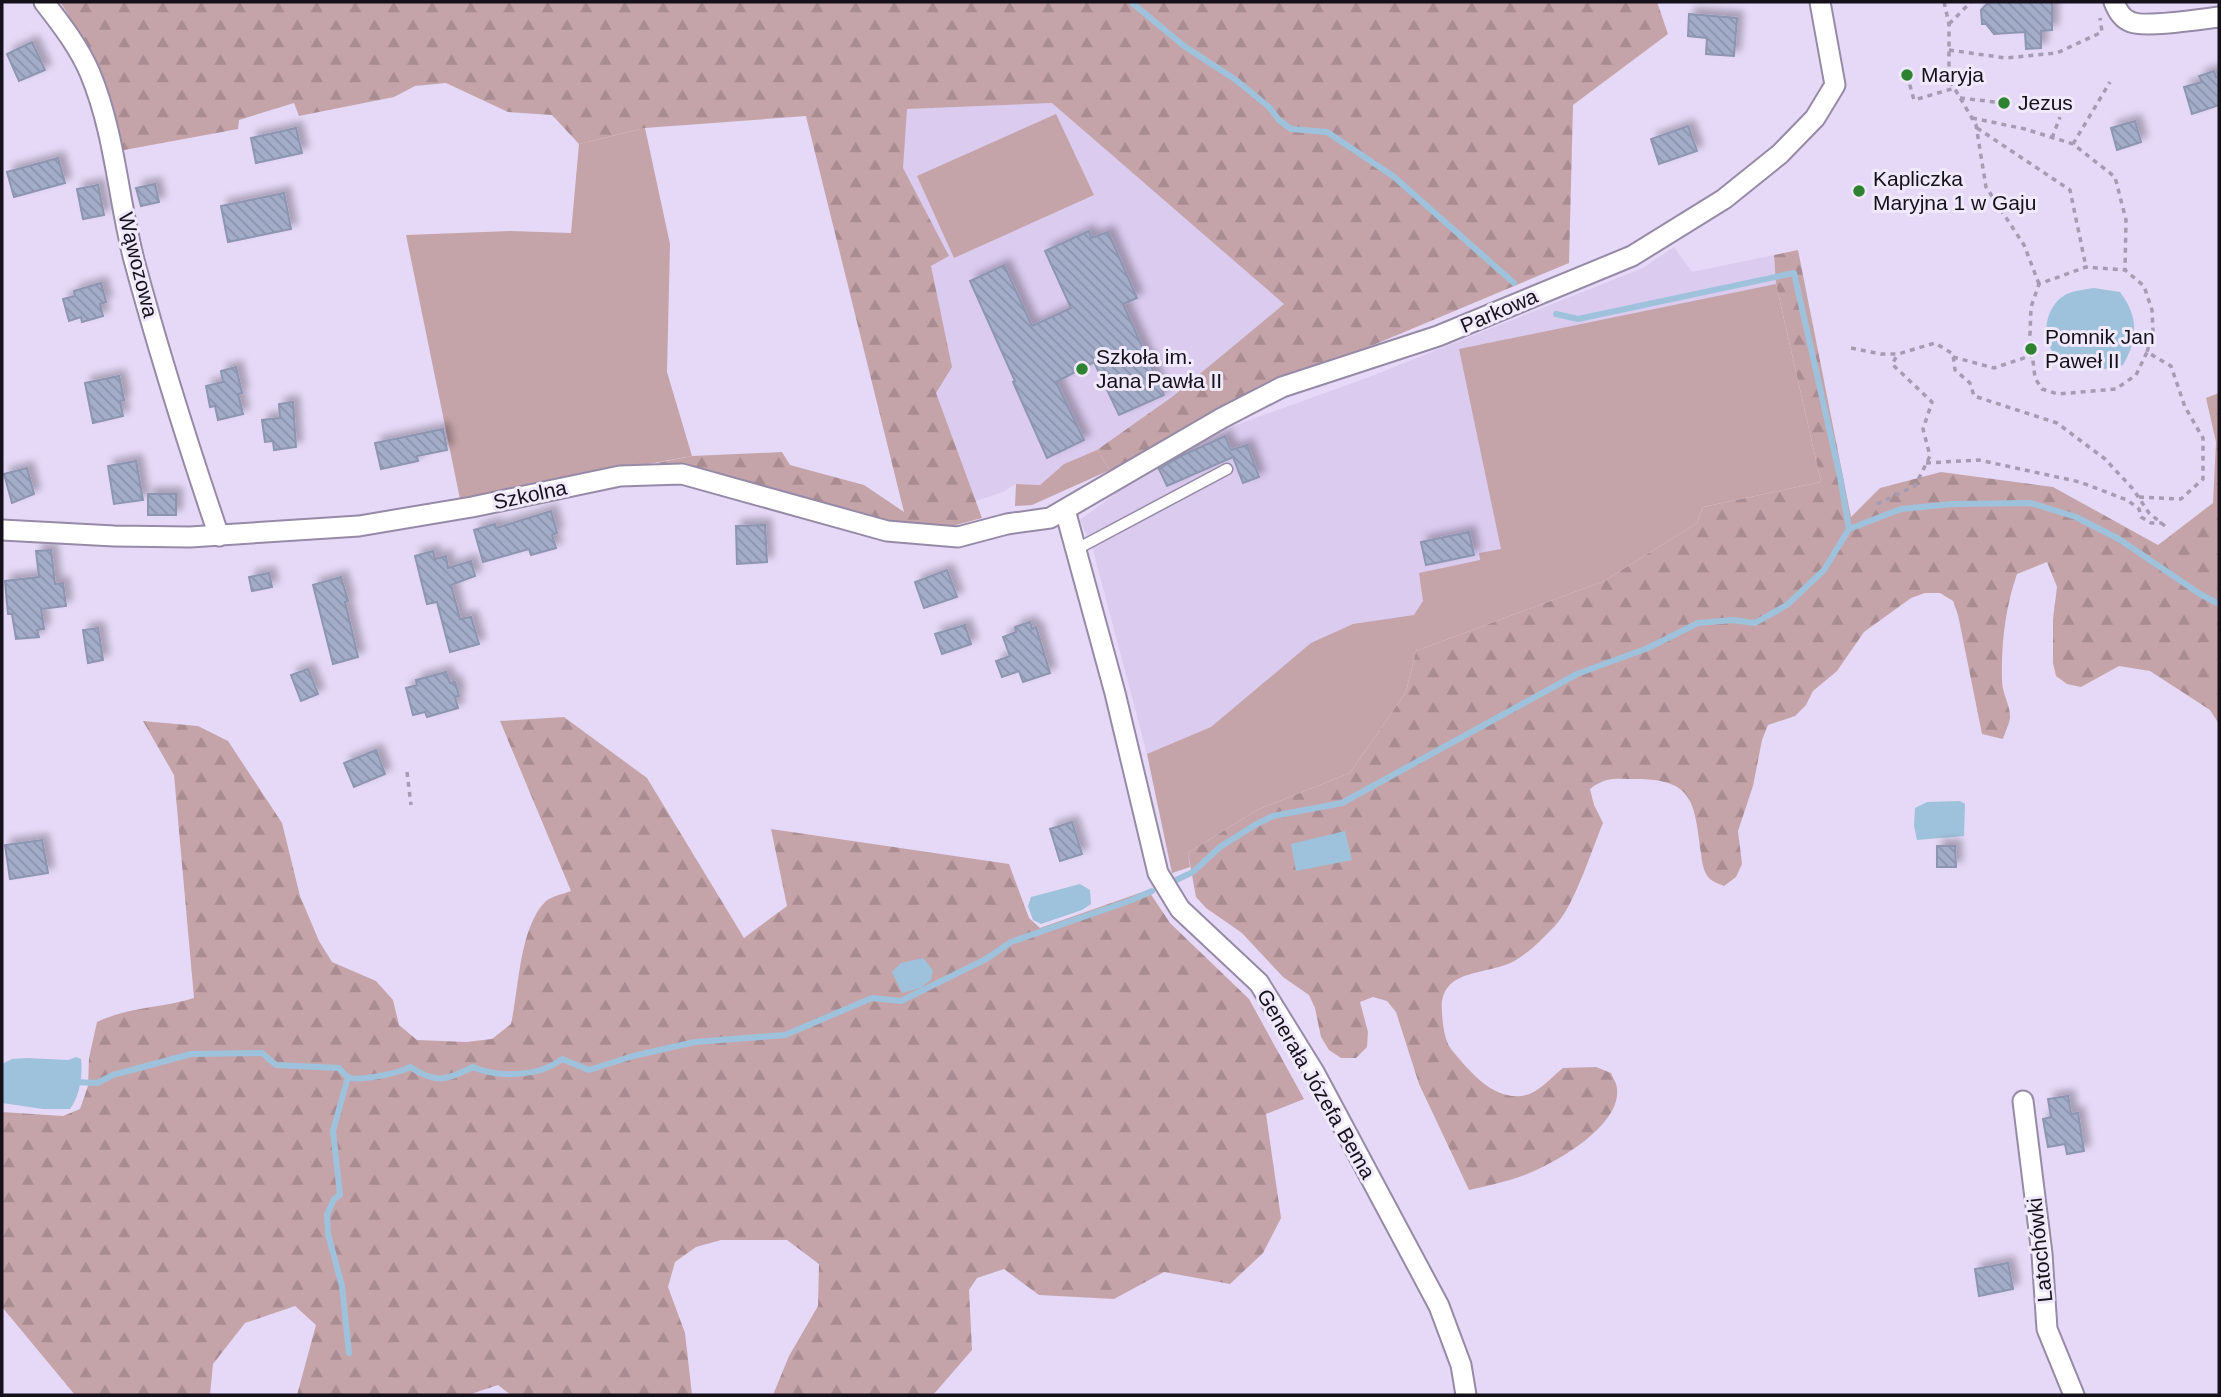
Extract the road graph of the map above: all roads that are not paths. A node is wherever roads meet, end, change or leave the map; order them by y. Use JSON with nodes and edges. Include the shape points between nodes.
{"nodes":[{"id":1,"x":44,"y":2,"type":"edge"},
{"id":2,"x":1820,"y":2,"type":"edge"},
{"id":3,"x":2106,"y":6,"type":"edge"},
{"id":4,"x":2219,"y":17,"type":"edge"},
{"id":5,"x":1227,"y":469,"type":"dead end"},
{"id":6,"x":1057,"y":514,"type":"junction"},
{"id":7,"x":2,"y":530,"type":"edge"},
{"id":8,"x":219,"y":536,"type":"junction"},
{"id":9,"x":1076,"y":550,"type":"junction"},
{"id":10,"x":2023,"y":1101,"type":"dead end"},
{"id":11,"x":1466,"y":1395,"type":"edge"},
{"id":12,"x":2074,"y":1395,"type":"edge"}],
"edges":[{"from":1,"to":8,"type":"street","name":"Wąwozowa","via":[[74,43],[99,97],[134,258]]},
{"from":2,"to":6,"type":"street","name":"Parkowa","via":[[1835,85],[1815,118],[1780,154],[1724,199],[1632,256],[1438,336],[1282,387]]},
{"from":3,"to":4,"type":"street","via":[[2139,24]]},
{"from":5,"to":9,"type":"lane"},
{"from":6,"to":8,"type":"street","name":"Szkolna","via":[[958,537],[887,531],[682,474],[620,476],[359,526]]},
{"from":6,"to":9,"type":"street","name":"Generała Józefa Bema"},
{"from":7,"to":8,"type":"street","name":"Szkolna"},
{"from":9,"to":11,"type":"street","name":"Generała Józefa Bema","via":[[1158,873],[1180,909],[1259,983],[1314,1072],[1439,1306],[1461,1364]]},
{"from":10,"to":12,"type":"street","name":"Latochówki","via":[[2047,1329]]}]}
